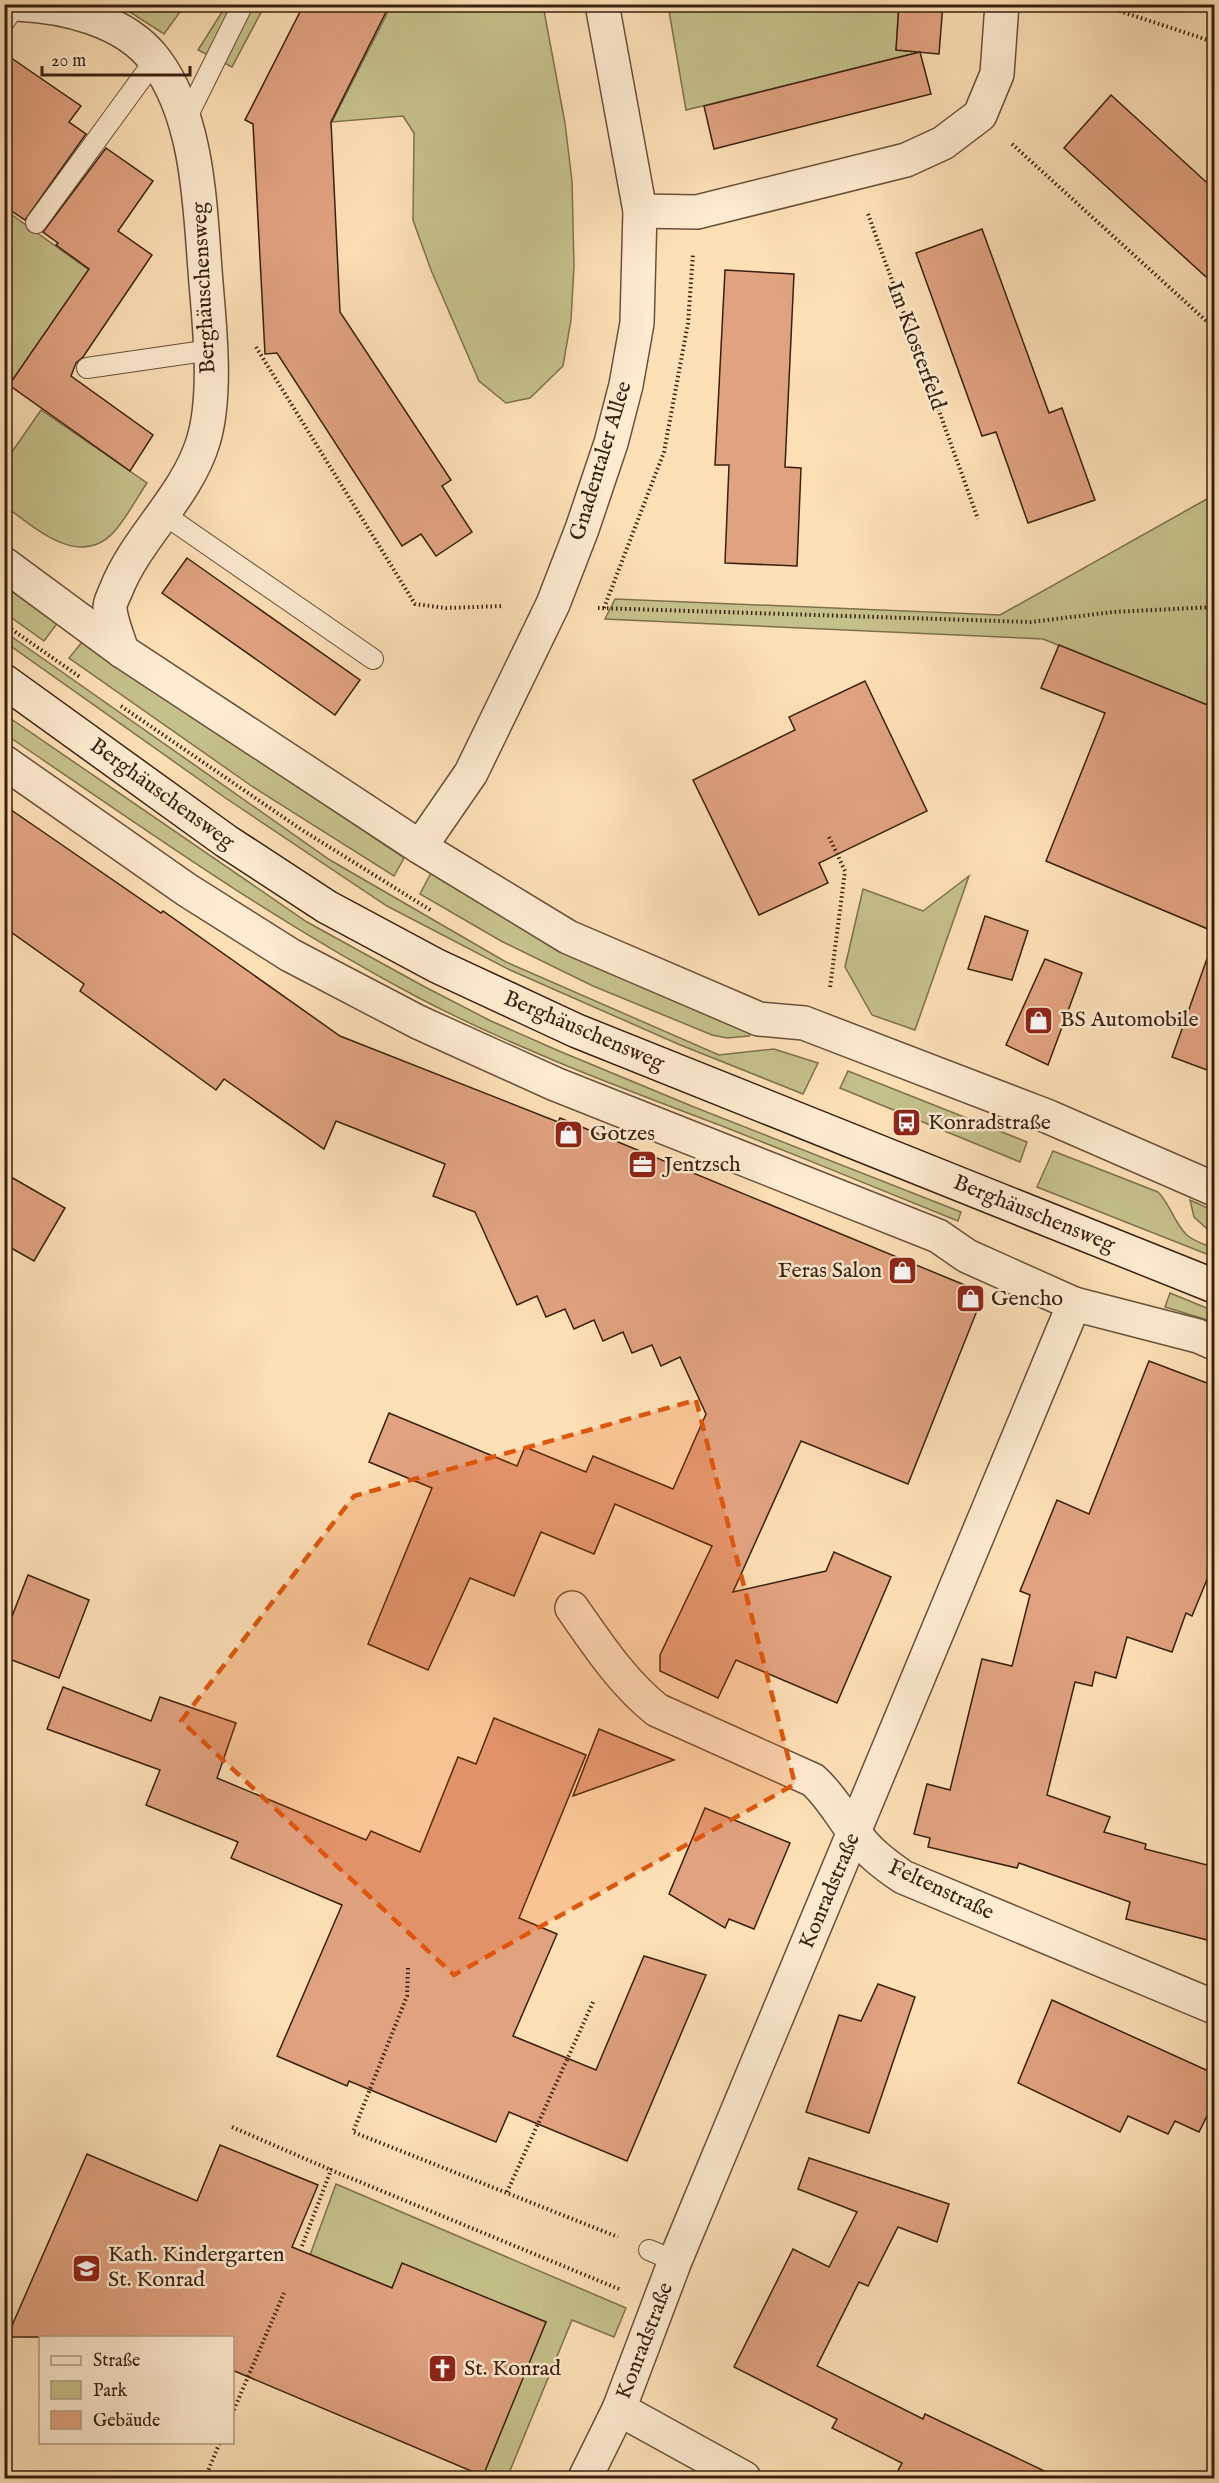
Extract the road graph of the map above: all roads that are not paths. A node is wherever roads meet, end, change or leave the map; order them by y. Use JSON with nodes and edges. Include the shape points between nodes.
{"nodes":[{"id":1,"x":16,"y":4,"type":"edge"},
{"id":2,"x":243,"y":4,"type":"edge"},
{"id":3,"x":602,"y":4,"type":"edge"},
{"id":4,"x":1002,"y":4,"type":"edge"},
{"id":5,"x":76,"y":9,"type":"edge"},
{"id":6,"x":4,"y":22,"type":"edge"},
{"id":7,"x":155,"y":60,"type":"junction"},
{"id":8,"x":184,"y":123,"type":"junction"},
{"id":9,"x":640,"y":211,"type":"junction"},
{"id":10,"x":36,"y":223,"type":"dead end"},
{"id":11,"x":211,"y":350,"type":"junction"},
{"id":12,"x":87,"y":368,"type":"dead end"},
{"id":13,"x":162,"y":513,"type":"junction"},
{"id":14,"x":4,"y":564,"type":"edge"},
{"id":15,"x":122,"y":651,"type":"junction"},
{"id":16,"x":373,"y":659,"type":"dead end"},
{"id":17,"x":4,"y":681,"type":"edge"},
{"id":18,"x":4,"y":762,"type":"edge"},
{"id":19,"x":420,"y":847,"type":"junction"},
{"id":20,"x":1215,"y":1189,"type":"edge"},
{"id":21,"x":1215,"y":1286,"type":"edge"},
{"id":22,"x":1074,"y":1304,"type":"junction"},
{"id":23,"x":1215,"y":1342,"type":"edge"},
{"id":24,"x":572,"y":1608,"type":"dead end"},
{"id":25,"x":854,"y":1833,"type":"junction"},
{"id":26,"x":1215,"y":2007,"type":"edge"},
{"id":27,"x":619,"y":2409,"type":"junction"},
{"id":28,"x":585,"y":2478,"type":"edge"},
{"id":29,"x":744,"y":2478,"type":"edge"}],
"edges":[{"from":1,"to":5,"type":"street","name":"Berghäuschensweg"},
{"from":1,"to":6,"type":"lane"},
{"from":2,"to":8,"type":"lane"},
{"from":3,"to":9,"type":"street","name":"Gnadentaler Allee"},
{"from":4,"to":9,"type":"street","via":[[997,74],[980,115],[943,143],[906,160],[697,212]]},
{"from":5,"to":7,"type":"street","name":"Berghäuschensweg","via":[[120,30]]},
{"from":7,"to":8,"type":"street","name":"Berghäuschensweg","via":[[170,84]]},
{"from":7,"to":10,"type":"lane"},
{"from":8,"to":11,"type":"street","name":"Berghäuschensweg","via":[[198,184]]},
{"from":9,"to":19,"type":"street","name":"Gnadentaler Allee","via":[[637,323],[626,386],[582,529],[553,604],[471,773]]},
{"from":11,"to":12,"type":"lane"},
{"from":11,"to":13,"type":"street","name":"Berghäuschensweg","via":[[203,442],[195,463]]},
{"from":13,"to":15,"type":"street","name":"Berghäuschensweg","via":[[123,573],[110,606]]},
{"from":13,"to":16,"type":"lane"},
{"from":14,"to":15,"type":"street"},
{"from":15,"to":19,"type":"street"},
{"from":17,"to":21,"type":"street","name":"Berghäuschensweg","via":[[226,841],[327,907],[437,966],[577,1030]]},
{"from":18,"to":22,"type":"street","via":[[215,908],[290,955],[418,1022],[555,1084],[938,1236],[967,1256]]},
{"from":19,"to":20,"type":"street","via":[[568,937],[759,1019],[804,1023],[1049,1117]]},
{"from":22,"to":23,"type":"street"},
{"from":22,"to":25,"type":"street","name":"Konradstraße"},
{"from":24,"to":25,"type":"street","name":"Feltenstraße","via":[[608,1659],[657,1710],[813,1780],[825,1790]]},
{"from":25,"to":26,"type":"street","name":"Feltenstraße","via":[[876,1858],[903,1877]]},
{"from":25,"to":27,"type":"street","name":"Konradstraße","via":[[662,2255],[659,2305]]},
{"from":27,"to":28,"type":"street","name":"Konradstraße"},
{"from":27,"to":29,"type":"street"}]}
